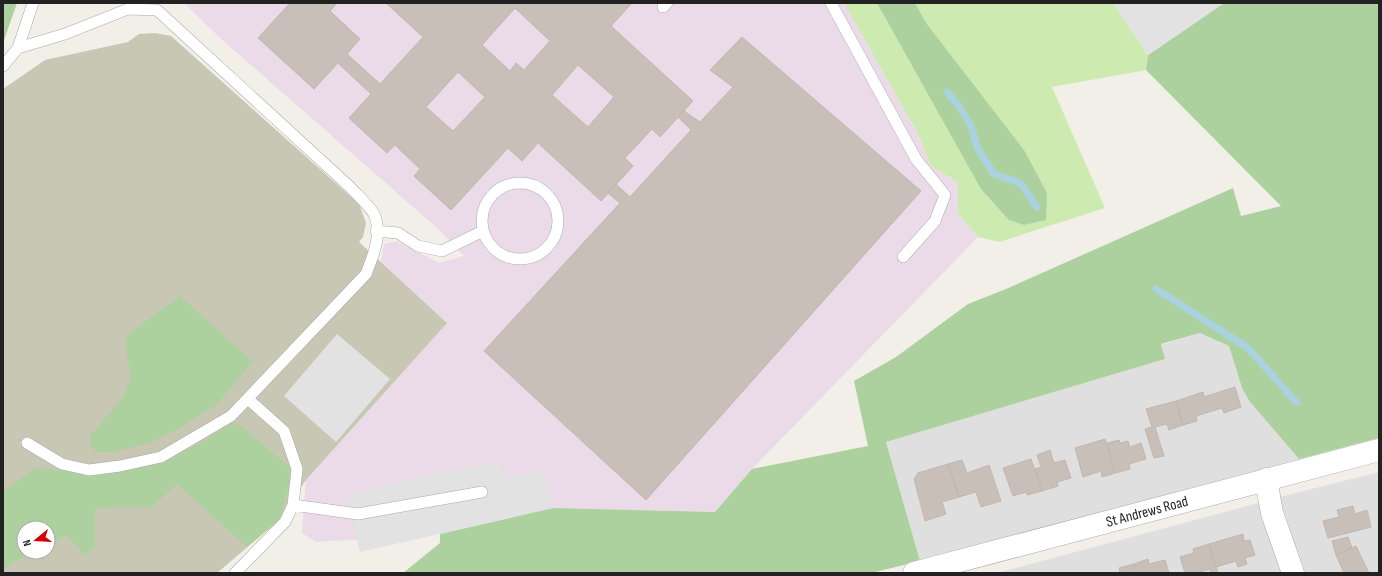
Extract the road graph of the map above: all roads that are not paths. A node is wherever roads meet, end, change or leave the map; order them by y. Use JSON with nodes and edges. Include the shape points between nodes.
{"nodes":[{"id":1,"x":33,"y":3,"type":"edge"},
{"id":2,"x":831,"y":3,"type":"edge"},
{"id":3,"x":129,"y":6,"type":"edge"},
{"id":4,"x":18,"y":48,"type":"junction"},
{"id":5,"x":3,"y":66,"type":"edge"},
{"id":6,"x":376,"y":231,"type":"junction"},
{"id":7,"x":483,"y":231,"type":"junction"},
{"id":8,"x":903,"y":257,"type":"dead end"},
{"id":9,"x":248,"y":399,"type":"junction"},
{"id":10,"x":27,"y":443,"type":"dead end"},
{"id":11,"x":1379,"y":450,"type":"edge"},
{"id":12,"x":1266,"y":479,"type":"junction"},
{"id":13,"x":482,"y":492,"type":"dead end"},
{"id":14,"x":294,"y":505,"type":"junction"},
{"id":15,"x":235,"y":573,"type":"edge"},
{"id":16,"x":914,"y":573,"type":"edge"},
{"id":17,"x":1293,"y":573,"type":"edge"}],
"edges":[{"from":1,"to":4,"type":"lane"},
{"from":2,"to":8,"type":"lane","via":[[916,159],[945,195],[935,221]]},
{"from":3,"to":4,"type":"lane","via":[[65,34]]},
{"from":3,"to":6,"type":"lane","via":[[157,10],[350,187],[375,215]]},
{"from":4,"to":5,"type":"lane"},
{"from":6,"to":7,"type":"lane","via":[[398,233],[418,246],[442,251]]},
{"from":6,"to":9,"type":"lane","via":[[377,247],[366,274]]},
{"from":7,"to":7,"type":"lane","via":[[482,212],[487,200],[507,185],[519,182],[532,184],[552,199],[557,211],[556,236],[549,247],[539,255],[527,259],[502,256],[492,248]]},
{"from":9,"to":10,"type":"lane","via":[[231,416],[160,457],[120,466],[89,470],[62,464]]},
{"from":9,"to":14,"type":"lane","via":[[284,431],[297,469]]},
{"from":11,"to":12,"type":"street","name":"St Andrews Road"},
{"from":12,"to":16,"type":"street","name":"St Andrews Road"},
{"from":12,"to":17,"type":"street","via":[[1272,513]]},
{"from":13,"to":14,"type":"lane","via":[[358,514]]},
{"from":14,"to":15,"type":"lane","via":[[285,522]]}]}
